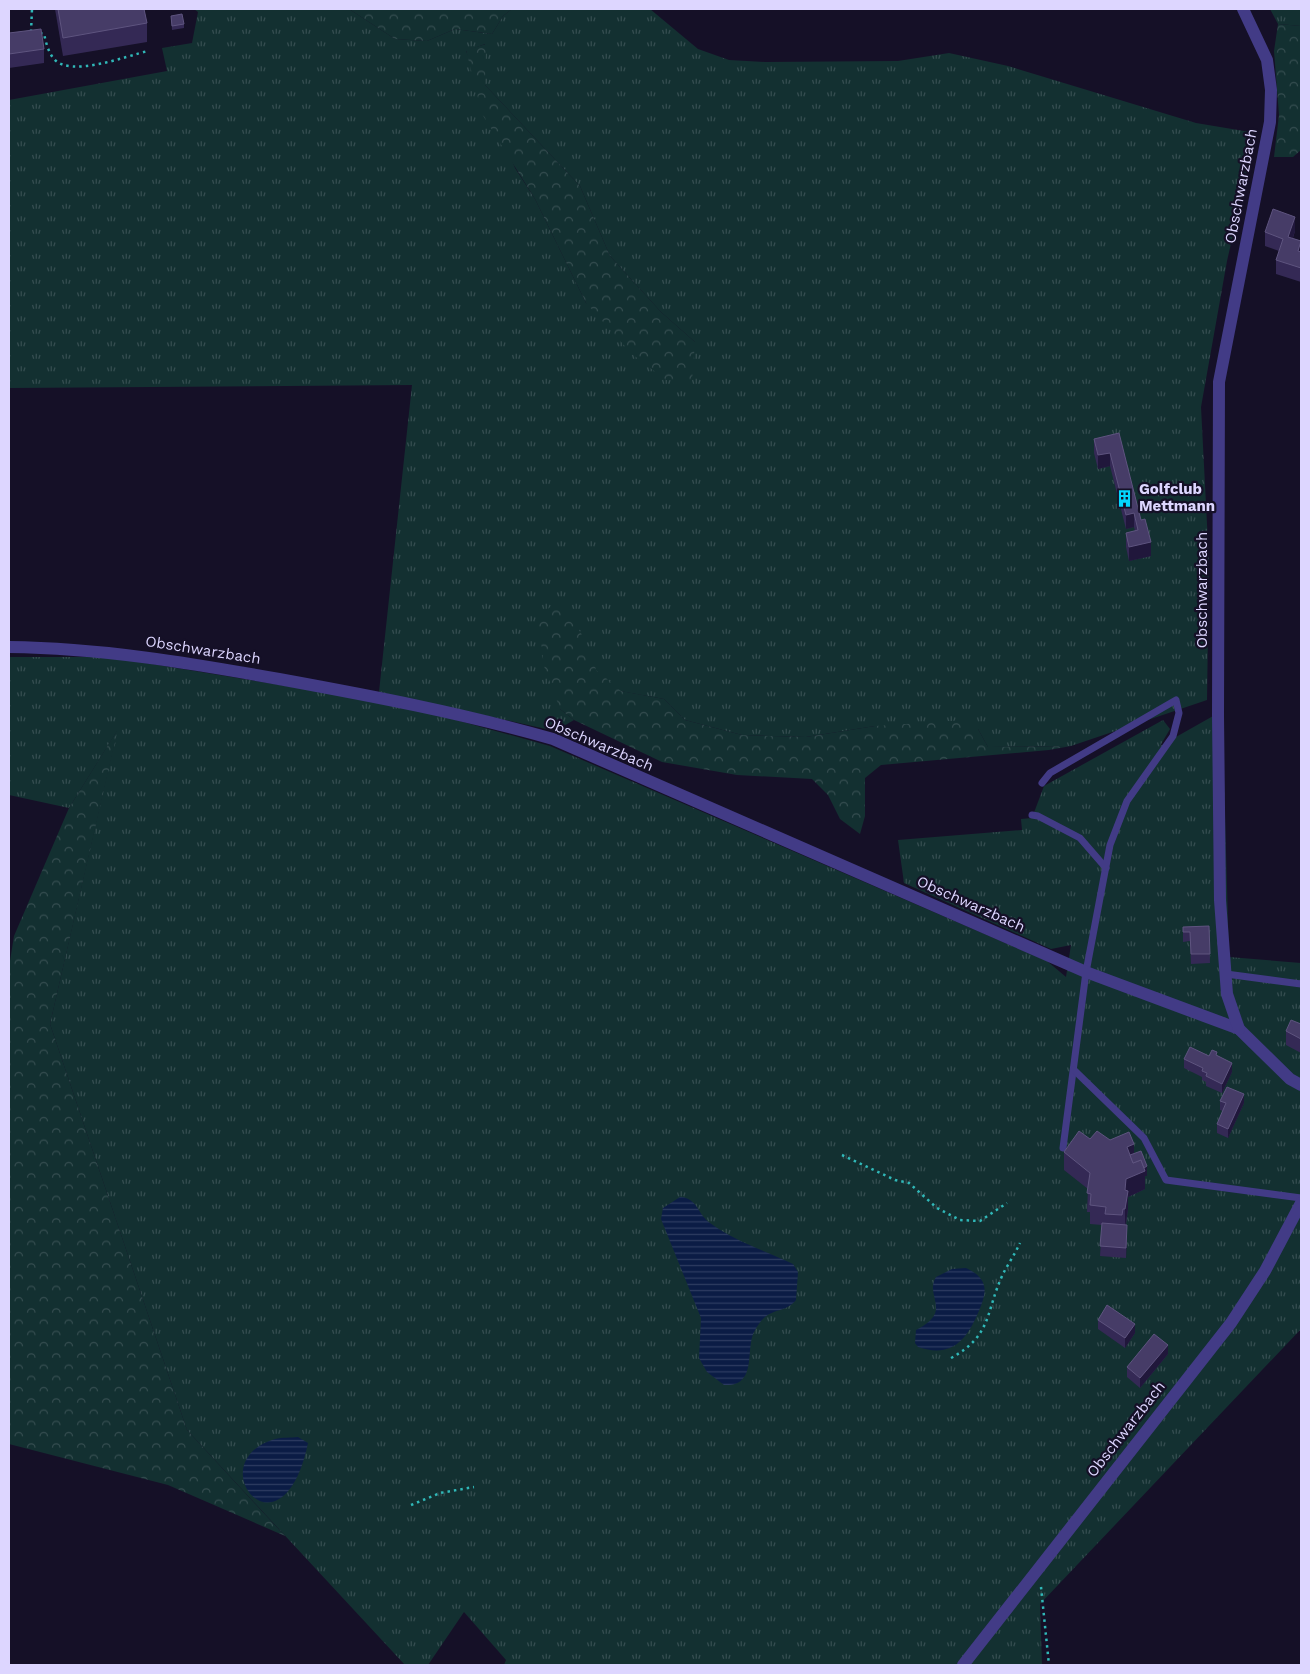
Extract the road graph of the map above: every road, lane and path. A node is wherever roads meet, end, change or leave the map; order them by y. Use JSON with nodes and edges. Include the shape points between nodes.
{"nodes":[{"id":1,"x":32,"y":9,"type":"edge"},
{"id":2,"x":1243,"y":9,"type":"edge"},
{"id":3,"x":31,"y":32,"type":"junction"},
{"id":4,"x":24,"y":35,"type":"edge"},
{"id":5,"x":148,"y":51,"type":"dead end"},
{"id":6,"x":9,"y":647,"type":"edge"},
{"id":7,"x":1042,"y":783,"type":"dead end"},
{"id":8,"x":1032,"y":816,"type":"dead end"},
{"id":9,"x":1106,"y":868,"type":"junction"},
{"id":10,"x":1086,"y":972,"type":"junction"},
{"id":11,"x":1226,"y":974,"type":"junction"},
{"id":12,"x":1300,"y":984,"type":"edge"},
{"id":13,"x":1239,"y":1029,"type":"junction"},
{"id":14,"x":1074,"y":1070,"type":"junction"},
{"id":15,"x":1301,"y":1085,"type":"edge"},
{"id":16,"x":1063,"y":1148,"type":"dead end"},
{"id":17,"x":842,"y":1154,"type":"dead end"},
{"id":18,"x":1301,"y":1198,"type":"edge"},
{"id":19,"x":1007,"y":1203,"type":"dead end"},
{"id":20,"x":1301,"y":1203,"type":"edge"},
{"id":21,"x":1020,"y":1244,"type":"dead end"},
{"id":22,"x":951,"y":1358,"type":"dead end"},
{"id":23,"x":474,"y":1488,"type":"dead end"},
{"id":24,"x":411,"y":1505,"type":"dead end"},
{"id":25,"x":1040,"y":1566,"type":"junction"},
{"id":26,"x":962,"y":1665,"type":"edge"},
{"id":27,"x":1049,"y":1665,"type":"edge"}],
"edges":[{"from":1,"to":3,"type":"path"},
{"from":2,"to":11,"type":"street","name":"Obschwarzbach","via":[[1267,60],[1271,90],[1270,122],[1219,382],[1220,900]]},
{"from":3,"to":4,"type":"path"},
{"from":3,"to":5,"type":"path","via":[[44,34],[54,59],[62,65],[74,67]]},
{"from":6,"to":10,"type":"street","name":"Obschwarzbach","via":[[106,652],[195,664],[405,702],[553,739]]},
{"from":7,"to":9,"type":"lane","via":[[1050,773],[1176,700],[1179,714],[1173,736],[1127,801],[1110,846]]},
{"from":8,"to":9,"type":"lane","via":[[1080,838]]},
{"from":9,"to":10,"type":"lane"},
{"from":10,"to":13,"type":"street","name":"Obschwarzbach"},
{"from":10,"to":14,"type":"lane"},
{"from":11,"to":12,"type":"lane"},
{"from":11,"to":13,"type":"street","name":"Obschwarzbach","via":[[1227,994]]},
{"from":13,"to":15,"type":"street","name":"Obschwarzbach","via":[[1290,1079]]},
{"from":14,"to":16,"type":"lane"},
{"from":14,"to":18,"type":"lane","via":[[1144,1138],[1166,1180]]},
{"from":17,"to":19,"type":"path","via":[[895,1180],[909,1183],[938,1208],[960,1220],[980,1222]]},
{"from":20,"to":25,"type":"street","name":"Obschwarzbach","via":[[1265,1271],[1231,1323]]},
{"from":21,"to":22,"type":"path","via":[[1003,1274],[978,1338]]},
{"from":23,"to":24,"type":"path","via":[[440,1493]]},
{"from":25,"to":26,"type":"street","name":"Obschwarzbach"},
{"from":25,"to":27,"type":"path"}]}
